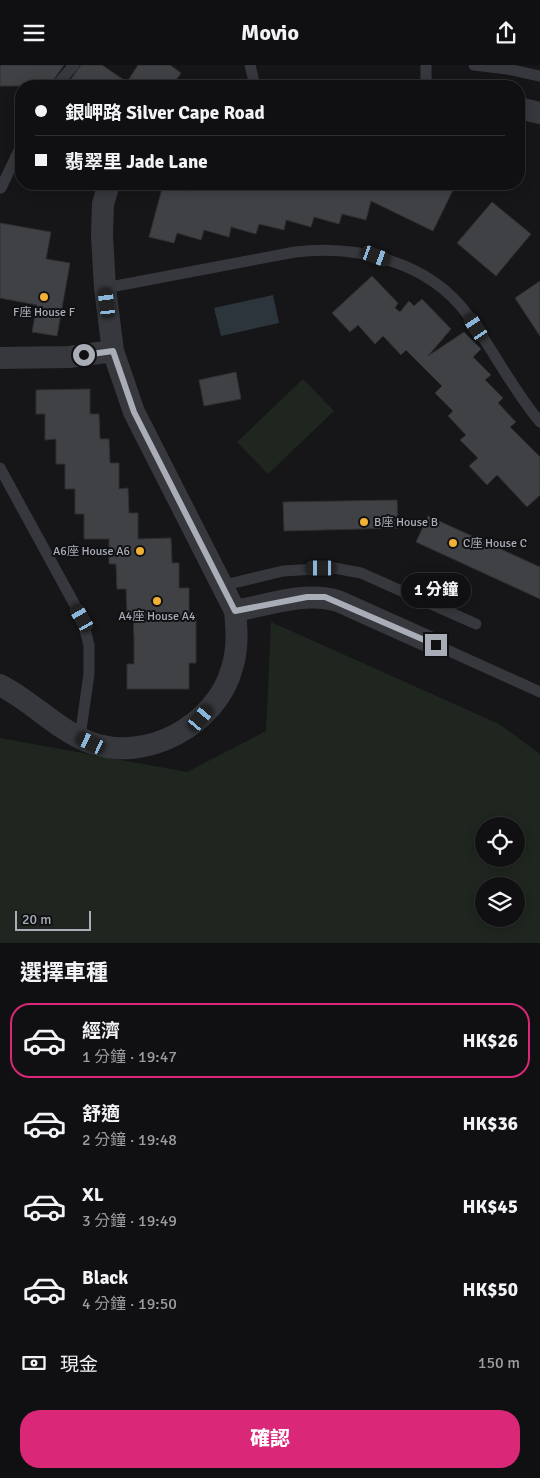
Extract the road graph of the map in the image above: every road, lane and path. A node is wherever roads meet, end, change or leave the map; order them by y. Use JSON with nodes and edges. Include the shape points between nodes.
{"nodes":[{"id":1,"x":74,"y":65,"type":"edge"},
{"id":2,"x":250,"y":65,"type":"edge"},
{"id":3,"x":426,"y":65,"type":"edge"},
{"id":4,"x":474,"y":65,"type":"edge"},
{"id":5,"x":540,"y":76,"type":"edge"},
{"id":6,"x":61,"y":80,"type":"edge"},
{"id":7,"x":254,"y":80,"type":"edge"},
{"id":8,"x":426,"y":80,"type":"edge"},
{"id":9,"x":525,"y":110,"type":"edge"},
{"id":10,"x":540,"y":113,"type":"edge"},
{"id":11,"x":15,"y":159,"type":"edge"},
{"id":12,"x":1,"y":188,"type":"edge"},
{"id":13,"x":107,"y":190,"type":"edge"},
{"id":14,"x":105,"y":288,"type":"junction"},
{"id":15,"x":113,"y":351,"type":"junction"},
{"id":16,"x":0,"y":358,"type":"edge"},
{"id":17,"x":540,"y":422,"type":"edge"},
{"id":18,"x":0,"y":468,"type":"edge"},
{"id":19,"x":221,"y":586,"type":"junction"},
{"id":20,"x":235,"y":611,"type":"junction"},
{"id":21,"x":476,"y":624,"type":"dead end"},
{"id":22,"x":436,"y":645,"type":"joint"},
{"id":23,"x":0,"y":685,"type":"edge"},
{"id":24,"x":540,"y":692,"type":"edge"},
{"id":25,"x":80,"y":737,"type":"junction"}],
"edges":[{"from":1,"to":6,"type":"lane"},
{"from":2,"to":7,"type":"lane"},
{"from":3,"to":8,"type":"lane"},
{"from":4,"to":5,"type":"lane"},
{"from":9,"to":10,"type":"street"},
{"from":11,"to":12,"type":"lane"},
{"from":13,"to":14,"type":"street","via":[[103,204]]},
{"from":14,"to":15,"type":"street"},
{"from":14,"to":17,"type":"lane","via":[[296,252],[340,250],[376,256],[425,278],[460,307]]},
{"from":15,"to":16,"type":"street","via":[[69,357]]},
{"from":15,"to":19,"type":"street","via":[[134,412]]},
{"from":18,"to":25,"type":"lane","via":[[82,618],[89,645],[90,673]]},
{"from":19,"to":20,"type":"street"},
{"from":19,"to":21,"type":"lane","via":[[283,571],[334,568],[361,573]]},
{"from":20,"to":22,"type":"street","via":[[307,597],[325,597]]},
{"from":20,"to":25,"type":"street","via":[[237,640],[232,669],[220,696],[201,718],[177,735],[150,745],[120,748],[91,743]]},
{"from":22,"to":24,"type":"lane"},
{"from":23,"to":25,"type":"street","via":[[20,695],[64,731]]}]}
